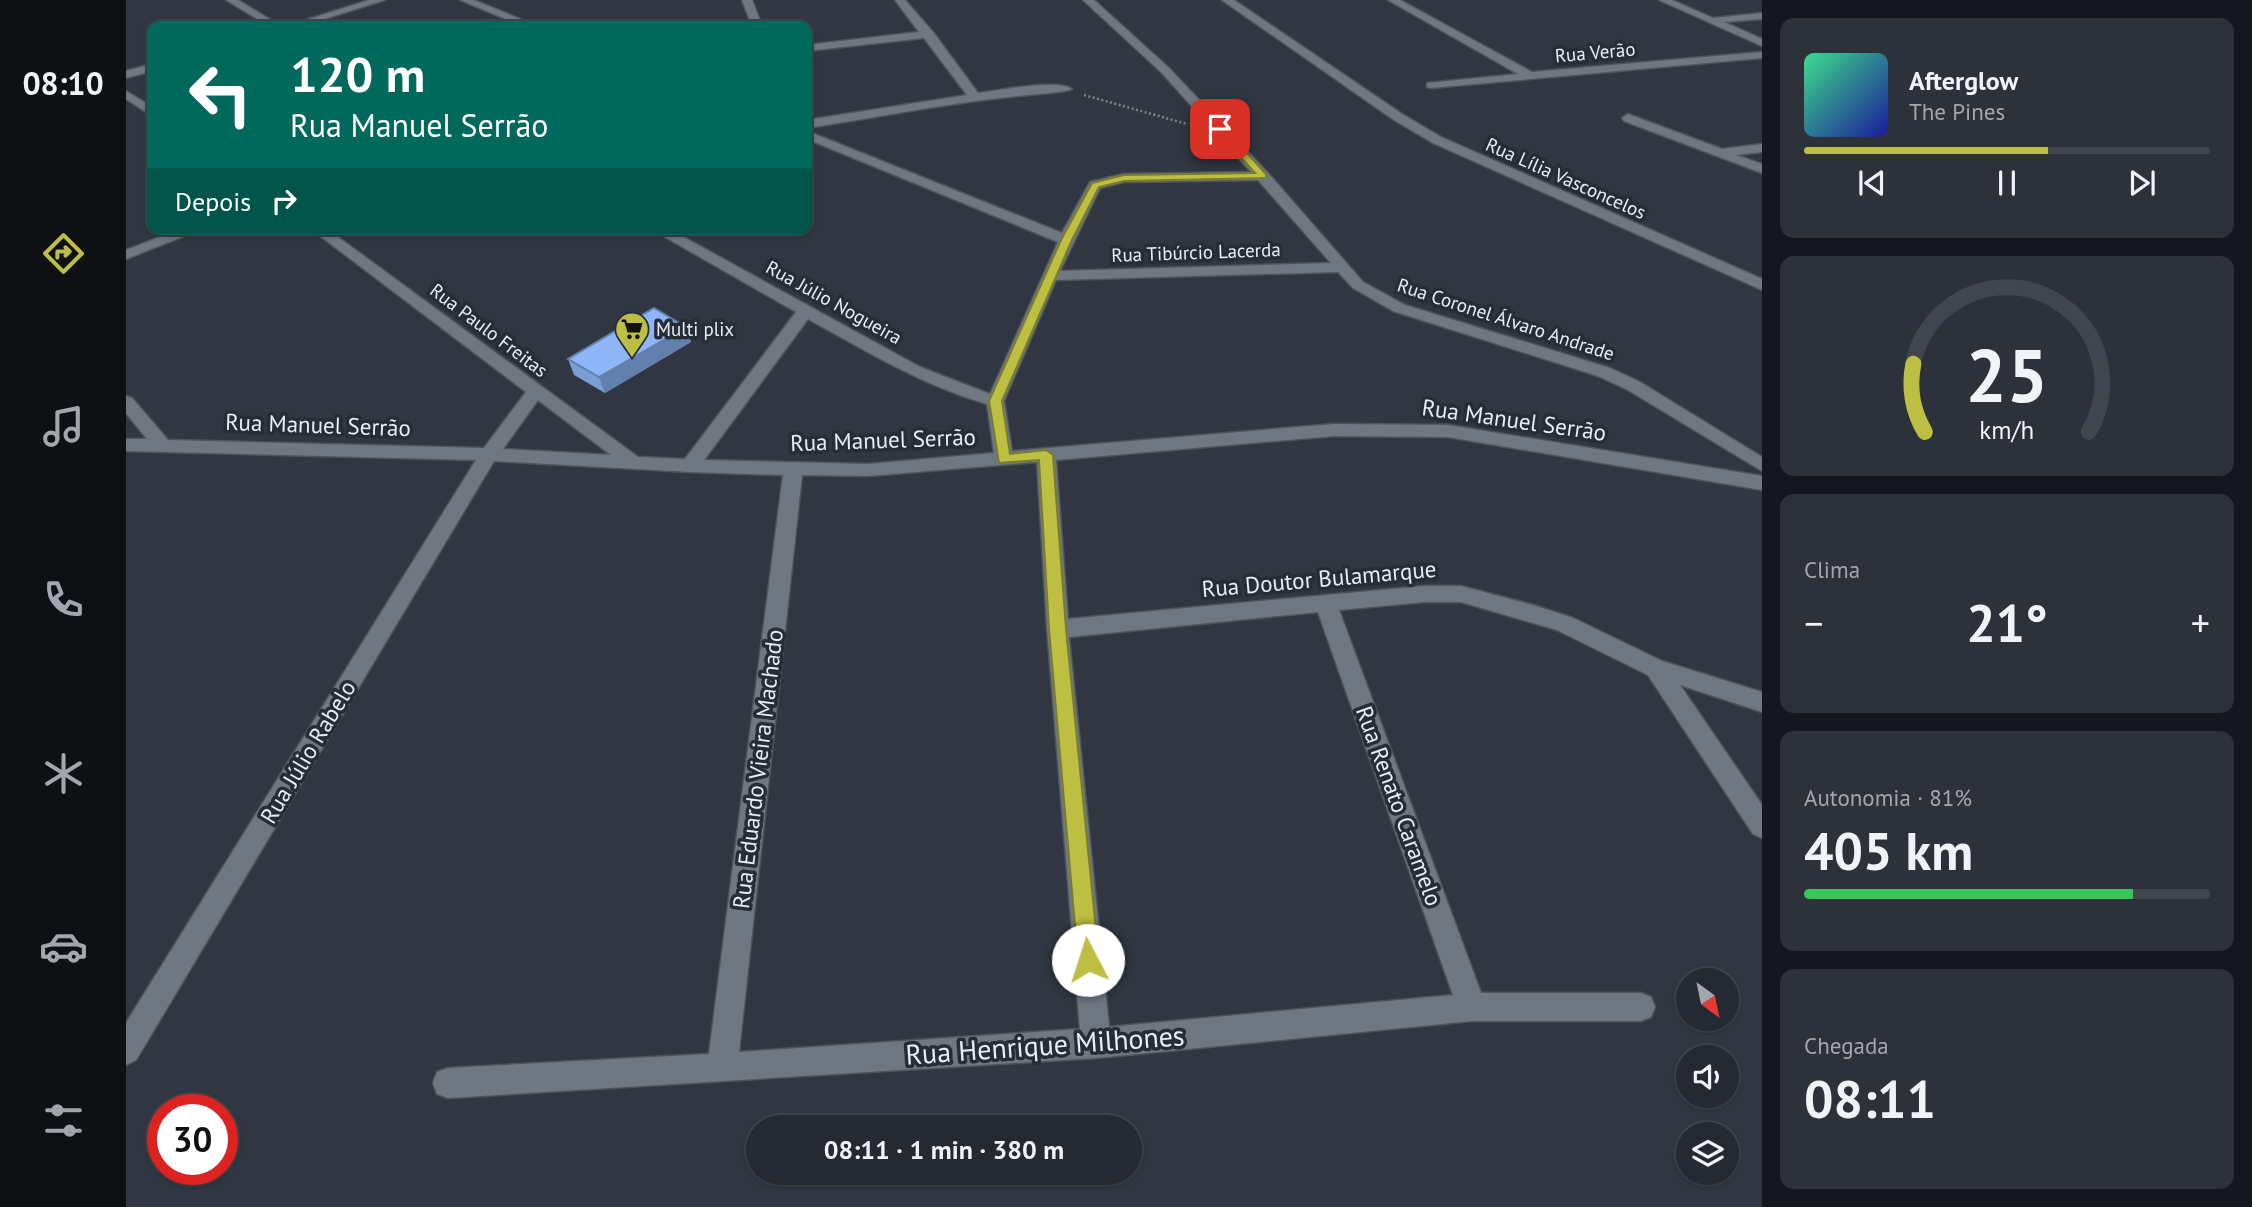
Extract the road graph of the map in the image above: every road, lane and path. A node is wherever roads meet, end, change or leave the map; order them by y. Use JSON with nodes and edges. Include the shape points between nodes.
{"nodes":[{"id":1,"x":231,"y":0,"type":"edge"},
{"id":2,"x":380,"y":0,"type":"edge"},
{"id":3,"x":465,"y":0,"type":"edge"},
{"id":4,"x":747,"y":0,"type":"edge"},
{"id":5,"x":900,"y":0,"type":"edge"},
{"id":6,"x":1088,"y":0,"type":"edge"},
{"id":7,"x":1227,"y":0,"type":"edge"},
{"id":8,"x":1393,"y":0,"type":"edge"},
{"id":9,"x":1664,"y":0,"type":"edge"},
{"id":10,"x":1762,"y":16,"type":"edge"},
{"id":11,"x":267,"y":21,"type":"edge"},
{"id":12,"x":309,"y":21,"type":"edge"},
{"id":13,"x":520,"y":21,"type":"edge"},
{"id":14,"x":755,"y":21,"type":"edge"},
{"id":15,"x":1712,"y":21,"type":"junction"},
{"id":16,"x":929,"y":34,"type":"junction"},
{"id":17,"x":1762,"y":43,"type":"edge"},
{"id":18,"x":812,"y":47,"type":"edge"},
{"id":19,"x":1762,"y":55,"type":"edge"},
{"id":20,"x":147,"y":69,"type":"edge"},
{"id":21,"x":126,"y":75,"type":"edge"},
{"id":22,"x":1528,"y":75,"type":"junction"},
{"id":23,"x":1431,"y":85,"type":"dead end"},
{"id":24,"x":1066,"y":89,"type":"joint"},
{"id":25,"x":126,"y":94,"type":"edge"},
{"id":26,"x":975,"y":97,"type":"junction"},
{"id":27,"x":147,"y":109,"type":"edge"},
{"id":28,"x":1628,"y":118,"type":"dead end"},
{"id":29,"x":812,"y":123,"type":"edge"},
{"id":30,"x":1197,"y":128,"type":"dead end"},
{"id":31,"x":812,"y":137,"type":"edge"},
{"id":32,"x":1762,"y":148,"type":"edge"},
{"id":33,"x":1720,"y":153,"type":"junction"},
{"id":34,"x":1762,"y":169,"type":"edge"},
{"id":35,"x":1263,"y":176,"type":"junction"},
{"id":36,"x":179,"y":235,"type":"edge"},
{"id":37,"x":326,"y":235,"type":"edge"},
{"id":38,"x":669,"y":235,"type":"edge"},
{"id":39,"x":1066,"y":240,"type":"junction"},
{"id":40,"x":126,"y":255,"type":"edge"},
{"id":41,"x":1340,"y":267,"type":"junction"},
{"id":42,"x":1053,"y":276,"type":"junction"},
{"id":43,"x":1762,"y":285,"type":"edge"},
{"id":44,"x":806,"y":310,"type":"junction"},
{"id":45,"x":536,"y":391,"type":"junction"},
{"id":46,"x":995,"y":401,"type":"junction"},
{"id":47,"x":126,"y":402,"type":"edge"},
{"id":48,"x":162,"y":445,"type":"junction"},
{"id":49,"x":126,"y":446,"type":"edge"},
{"id":50,"x":489,"y":454,"type":"junction"},
{"id":51,"x":1046,"y":455,"type":"junction"},
{"id":52,"x":1004,"y":459,"type":"junction"},
{"id":53,"x":635,"y":464,"type":"junction"},
{"id":54,"x":1762,"y":465,"type":"edge"},
{"id":55,"x":690,"y":466,"type":"junction"},
{"id":56,"x":793,"y":469,"type":"junction"},
{"id":57,"x":1762,"y":483,"type":"edge"},
{"id":58,"x":1326,"y":605,"type":"junction"},
{"id":59,"x":1058,"y":629,"type":"junction"},
{"id":60,"x":1656,"y":668,"type":"junction"},
{"id":61,"x":1762,"y":702,"type":"edge"},
{"id":62,"x":1762,"y":826,"type":"edge"},
{"id":63,"x":1472,"y":1007,"type":"junction"},
{"id":64,"x":1640,"y":1007,"type":"dead end"},
{"id":65,"x":1096,"y":1043,"type":"junction"},
{"id":66,"x":126,"y":1050,"type":"edge"},
{"id":67,"x":722,"y":1068,"type":"junction"},
{"id":68,"x":448,"y":1083,"type":"dead end"}],
"edges":[{"from":1,"to":11,"type":"street"},
{"from":2,"to":12,"type":"street"},
{"from":3,"to":13,"type":"street"},
{"from":4,"to":14,"type":"street"},
{"from":5,"to":16,"type":"street"},
{"from":6,"to":35,"type":"street","name":"Rua Coronel Álvaro Andrade","via":[[1165,70]]},
{"from":7,"to":43,"type":"street","name":"Rua Lília Vasconcelos","via":[[1437,140]]},
{"from":8,"to":22,"type":"street"},
{"from":9,"to":15,"type":"street"},
{"from":10,"to":15,"type":"street"},
{"from":15,"to":17,"type":"street"},
{"from":16,"to":18,"type":"street"},
{"from":16,"to":26,"type":"street"},
{"from":19,"to":22,"type":"street","name":"Rua Verão"},
{"from":20,"to":21,"type":"street"},
{"from":22,"to":23,"type":"street","name":"Rua Verão"},
{"from":24,"to":26,"type":"street"},
{"from":24,"to":30,"type":"path"},
{"from":25,"to":27,"type":"street"},
{"from":26,"to":29,"type":"street"},
{"from":28,"to":33,"type":"street"},
{"from":31,"to":39,"type":"street"},
{"from":32,"to":33,"type":"street"},
{"from":33,"to":34,"type":"street"},
{"from":35,"to":39,"type":"street","via":[[1107,180],[1095,185]]},
{"from":35,"to":41,"type":"street","name":"Rua Coronel Álvaro Andrade"},
{"from":36,"to":40,"type":"street"},
{"from":37,"to":45,"type":"street","name":"Rua Paulo Freitas"},
{"from":38,"to":44,"type":"street","name":"Rua Júlio Nogueira"},
{"from":39,"to":42,"type":"street"},
{"from":41,"to":42,"type":"street","name":"Rua Tibúrcio Lacerda"},
{"from":41,"to":54,"type":"street","name":"Rua Coronel Álvaro Andrade","via":[[1358,285],[1399,308],[1614,377]]},
{"from":42,"to":46,"type":"street"},
{"from":44,"to":46,"type":"street","name":"Rua Júlio Nogueira","via":[[914,371]]},
{"from":44,"to":55,"type":"street"},
{"from":45,"to":50,"type":"street","name":"Rua Júlio Rabelo"},
{"from":45,"to":53,"type":"street","name":"Rua Paulo Freitas"},
{"from":46,"to":52,"type":"street"},
{"from":47,"to":48,"type":"street"},
{"from":48,"to":49,"type":"street","name":"Rua Manuel Serrão"},
{"from":48,"to":50,"type":"street","name":"Rua Manuel Serrão"},
{"from":50,"to":53,"type":"street","name":"Rua Manuel Serrão"},
{"from":50,"to":66,"type":"street","name":"Rua Júlio Rabelo"},
{"from":51,"to":52,"type":"street","name":"Rua Manuel Serrão"},
{"from":51,"to":57,"type":"street","name":"Rua Manuel Serrão","via":[[1334,430],[1404,429],[1500,438]]},
{"from":51,"to":59,"type":"street"},
{"from":52,"to":56,"type":"street","name":"Rua Manuel Serrão","via":[[906,468]]},
{"from":53,"to":55,"type":"street","name":"Rua Manuel Serrão"},
{"from":55,"to":56,"type":"street","name":"Rua Manuel Serrão"},
{"from":56,"to":67,"type":"street","name":"Rua Eduardo Vieira Machado"},
{"from":58,"to":59,"type":"street","name":"Rua Doutor Bulamarque"},
{"from":58,"to":60,"type":"street","name":"Rua Doutor Bulamarque","via":[[1461,594],[1565,624]]},
{"from":58,"to":63,"type":"street","name":"Rua Renato Caramelo"},
{"from":59,"to":65,"type":"street"},
{"from":60,"to":61,"type":"street","name":"Rua Doutor Bulamarque"},
{"from":60,"to":62,"type":"street"},
{"from":63,"to":64,"type":"street","name":"Rua Henrique Milhones"},
{"from":63,"to":65,"type":"street","name":"Rua Henrique Milhones"},
{"from":65,"to":67,"type":"street","name":"Rua Henrique Milhones"},
{"from":67,"to":68,"type":"street","name":"Rua Henrique Milhones"}]}
